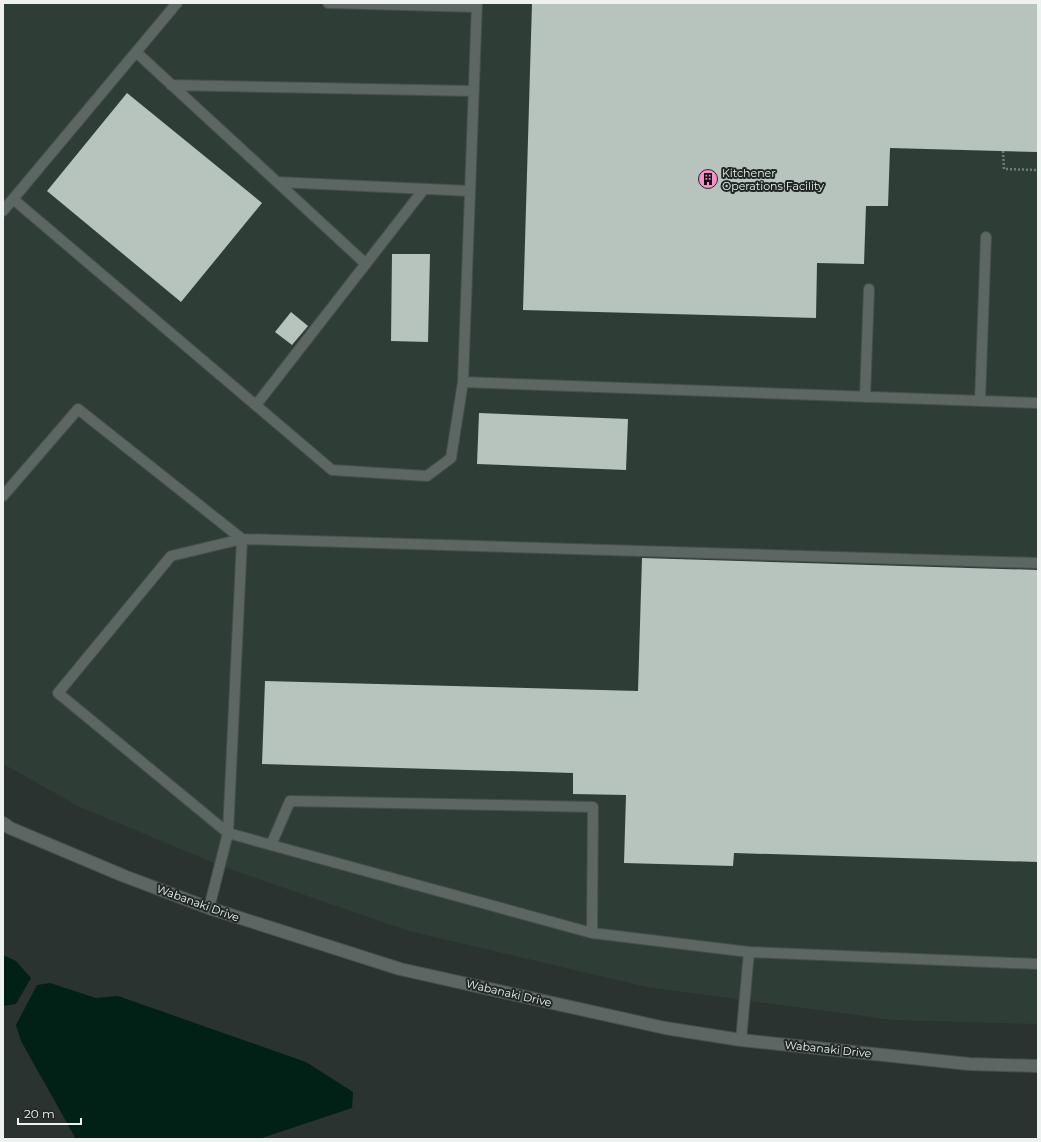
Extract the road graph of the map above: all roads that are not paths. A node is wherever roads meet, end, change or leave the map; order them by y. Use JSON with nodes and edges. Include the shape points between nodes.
{"nodes":[{"id":1,"x":177,"y":3,"type":"edge"},
{"id":2,"x":328,"y":3,"type":"edge"},
{"id":3,"x":477,"y":5,"type":"edge"},
{"id":4,"x":136,"y":52,"type":"junction"},
{"id":5,"x":171,"y":85,"type":"junction"},
{"id":6,"x":474,"y":91,"type":"junction"},
{"id":7,"x":277,"y":182,"type":"junction"},
{"id":8,"x":424,"y":189,"type":"junction"},
{"id":9,"x":470,"y":192,"type":"junction"},
{"id":10,"x":14,"y":198,"type":"junction"},
{"id":11,"x":3,"y":211,"type":"edge"},
{"id":12,"x":986,"y":237,"type":"dead end"},
{"id":13,"x":366,"y":264,"type":"junction"},
{"id":14,"x":869,"y":289,"type":"dead end"},
{"id":15,"x":463,"y":382,"type":"junction"},
{"id":16,"x":866,"y":397,"type":"junction"},
{"id":17,"x":980,"y":401,"type":"junction"},
{"id":18,"x":1038,"y":403,"type":"edge"},
{"id":19,"x":256,"y":405,"type":"junction"},
{"id":20,"x":3,"y":496,"type":"edge"},
{"id":21,"x":242,"y":539,"type":"junction"},
{"id":22,"x":1038,"y":563,"type":"edge"},
{"id":23,"x":3,"y":823,"type":"edge"},
{"id":24,"x":228,"y":833,"type":"junction"},
{"id":25,"x":271,"y":845,"type":"junction"},
{"id":26,"x":208,"y":908,"type":"junction"},
{"id":27,"x":592,"y":933,"type":"junction"},
{"id":28,"x":749,"y":952,"type":"junction"},
{"id":29,"x":1038,"y":964,"type":"edge"},
{"id":30,"x":741,"y":1040,"type":"junction"},
{"id":31,"x":1038,"y":1066,"type":"edge"}],
"edges":[{"from":1,"to":4,"type":"lane"},
{"from":2,"to":3,"type":"lane"},
{"from":3,"to":6,"type":"lane"},
{"from":4,"to":5,"type":"lane"},
{"from":4,"to":10,"type":"lane"},
{"from":5,"to":6,"type":"lane"},
{"from":5,"to":7,"type":"lane"},
{"from":6,"to":9,"type":"lane"},
{"from":7,"to":8,"type":"lane"},
{"from":7,"to":13,"type":"lane"},
{"from":8,"to":9,"type":"lane"},
{"from":8,"to":13,"type":"lane"},
{"from":9,"to":15,"type":"lane"},
{"from":10,"to":11,"type":"lane"},
{"from":10,"to":19,"type":"lane"},
{"from":12,"to":17,"type":"lane"},
{"from":13,"to":19,"type":"lane"},
{"from":14,"to":16,"type":"lane"},
{"from":15,"to":16,"type":"lane"},
{"from":15,"to":19,"type":"lane","via":[[451,458],[427,476],[332,470]]},
{"from":16,"to":17,"type":"lane"},
{"from":17,"to":18,"type":"lane"},
{"from":20,"to":21,"type":"lane","via":[[78,409]]},
{"from":21,"to":22,"type":"lane"},
{"from":21,"to":24,"type":"lane"},
{"from":21,"to":24,"type":"lane","via":[[171,556],[58,693]]},
{"from":23,"to":26,"type":"street","name":"Wabanaki Drive","via":[[124,876]]},
{"from":24,"to":25,"type":"lane"},
{"from":24,"to":26,"type":"lane"},
{"from":25,"to":27,"type":"lane"},
{"from":25,"to":27,"type":"lane","via":[[290,801],[593,807]]},
{"from":26,"to":30,"type":"street","name":"Wabanaki Drive","via":[[400,969],[665,1028]]},
{"from":27,"to":28,"type":"lane"},
{"from":28,"to":29,"type":"lane"},
{"from":28,"to":30,"type":"lane"},
{"from":30,"to":31,"type":"street","name":"Wabanaki Drive","via":[[969,1064]]}]}
